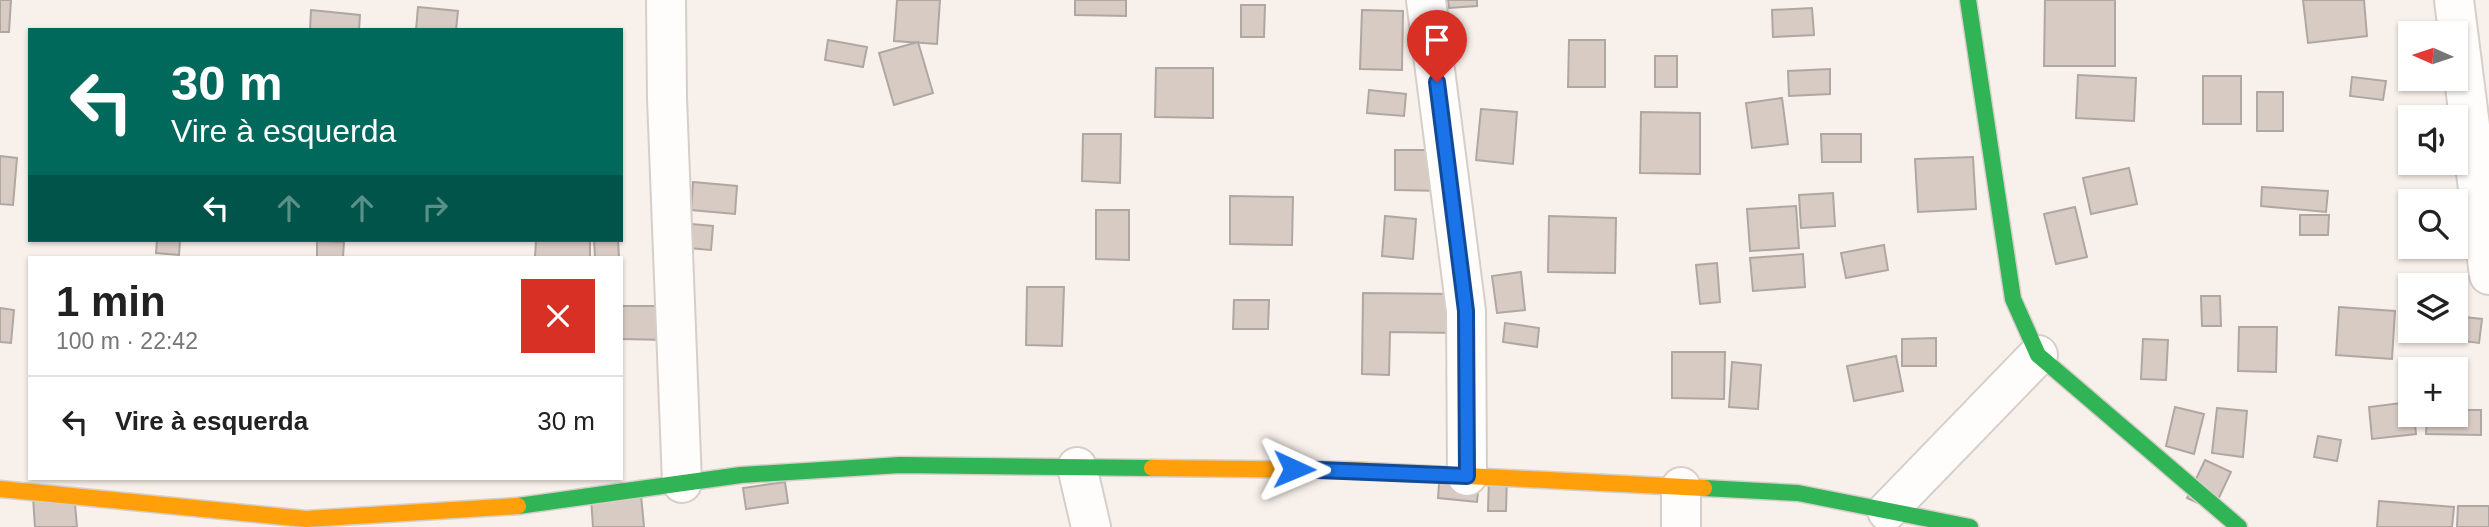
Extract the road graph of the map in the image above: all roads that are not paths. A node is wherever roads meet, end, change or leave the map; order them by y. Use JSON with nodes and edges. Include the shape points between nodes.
{"nodes":[{"id":1,"x":666,"y":0,"type":"edge"},
{"id":2,"x":1426,"y":0,"type":"edge"},
{"id":3,"x":1968,"y":0,"type":"edge"},
{"id":4,"x":2454,"y":0,"type":"edge"},
{"id":5,"x":2489,"y":275,"type":"edge"},
{"id":6,"x":2038,"y":355,"type":"junction"},
{"id":7,"x":1077,"y":467,"type":"junction"},
{"id":8,"x":1467,"y":476,"type":"junction"},
{"id":9,"x":682,"y":483,"type":"junction"},
{"id":10,"x":1681,"y":487,"type":"junction"},
{"id":11,"x":0,"y":489,"type":"edge"},
{"id":12,"x":1887,"y":511,"type":"junction"},
{"id":13,"x":522,"y":516,"type":"edge"},
{"id":14,"x":376,"y":521,"type":"edge"},
{"id":15,"x":1091,"y":527,"type":"edge"},
{"id":16,"x":1681,"y":527,"type":"edge"},
{"id":17,"x":1970,"y":527,"type":"edge"},
{"id":18,"x":2239,"y":527,"type":"edge"}],
"edges":[{"from":1,"to":9,"type":"street"},
{"from":2,"to":8,"type":"street","via":[[1466,311]]},
{"from":3,"to":6,"type":"street","via":[[2013,299]]},
{"from":4,"to":5,"type":"street"},
{"from":6,"to":12,"type":"street"},
{"from":6,"to":18,"type":"street"},
{"from":7,"to":8,"type":"street"},
{"from":7,"to":9,"type":"street","via":[[900,465]]},
{"from":7,"to":15,"type":"street"},
{"from":8,"to":10,"type":"street"},
{"from":9,"to":13,"type":"street"},
{"from":10,"to":12,"type":"street","via":[[1798,493]]},
{"from":10,"to":16,"type":"street"},
{"from":11,"to":14,"type":"street","via":[[306,519]]},
{"from":12,"to":17,"type":"street"},
{"from":13,"to":14,"type":"street"}]}
